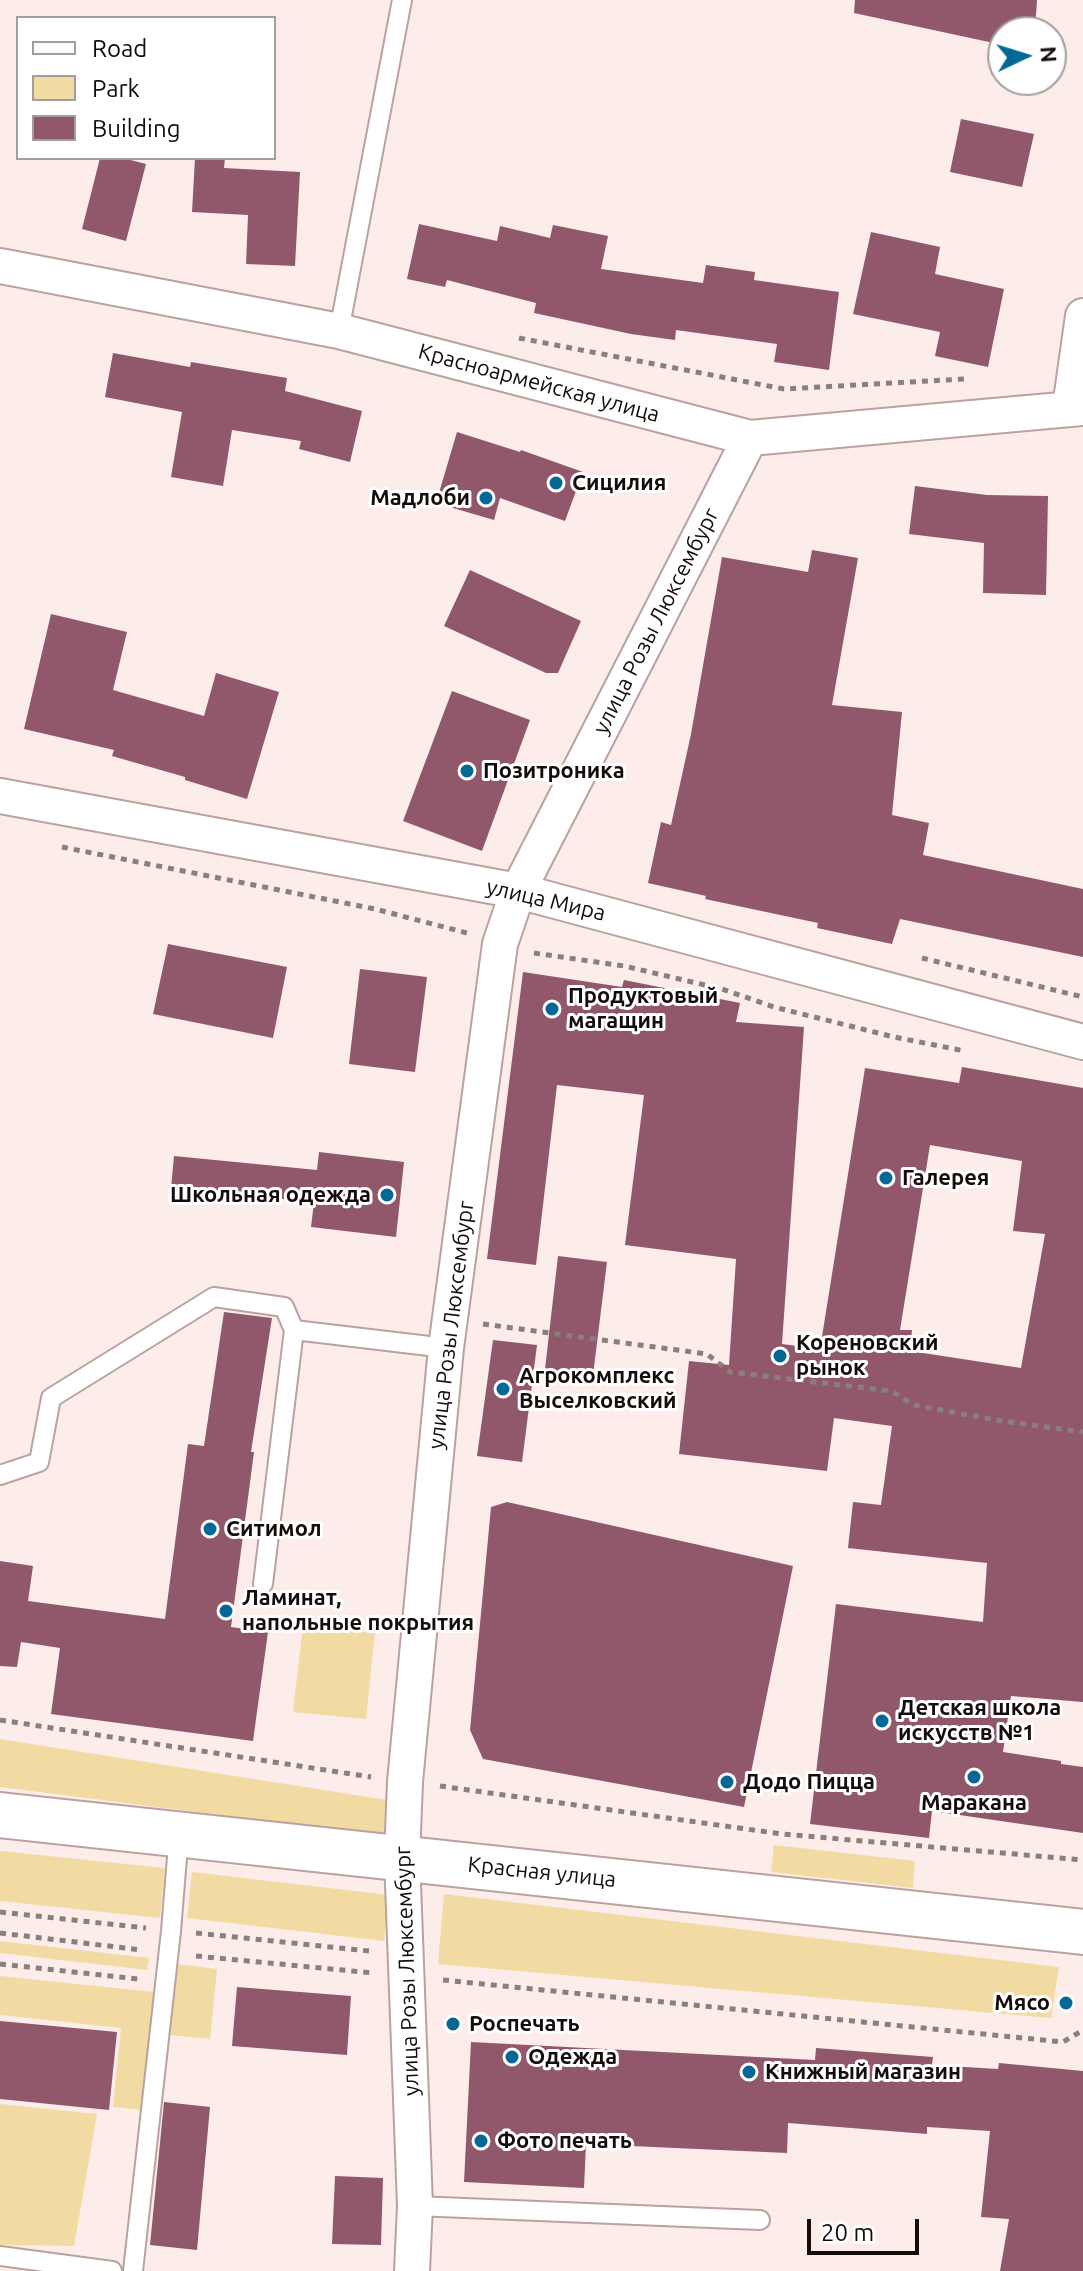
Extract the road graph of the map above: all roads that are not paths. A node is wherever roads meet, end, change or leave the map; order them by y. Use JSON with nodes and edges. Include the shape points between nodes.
{"nodes":[{"id":1,"x":402,"y":0,"type":"edge"},
{"id":2,"x":0,"y":266,"type":"edge"},
{"id":3,"x":1083,"y":316,"type":"edge"},
{"id":4,"x":339,"y":331,"type":"junction"},
{"id":5,"x":1077,"y":408,"type":"edge"},
{"id":6,"x":750,"y":438,"type":"junction"},
{"id":7,"x":0,"y":796,"type":"edge"},
{"id":8,"x":518,"y":891,"type":"junction"},
{"id":9,"x":1083,"y":1042,"type":"edge"},
{"id":10,"x":294,"y":1330,"type":"junction"},
{"id":11,"x":446,"y":1348,"type":"junction"},
{"id":12,"x":0,"y":1475,"type":"edge"},
{"id":13,"x":263,"y":1584,"type":"dead end"},
{"id":14,"x":0,"y":1815,"type":"edge"},
{"id":15,"x":179,"y":1833,"type":"junction"},
{"id":16,"x":402,"y":1857,"type":"junction"},
{"id":17,"x":1083,"y":1932,"type":"edge"},
{"id":18,"x":415,"y":2206,"type":"junction"},
{"id":19,"x":760,"y":2220,"type":"dead end"},
{"id":20,"x":0,"y":2256,"type":"edge"},
{"id":21,"x":112,"y":2271,"type":"edge"},
{"id":22,"x":133,"y":2271,"type":"edge"},
{"id":23,"x":412,"y":2271,"type":"edge"}],
"edges":[{"from":1,"to":4,"type":"lane"},
{"from":2,"to":4,"type":"street","name":"Красноармейская улица"},
{"from":3,"to":5,"type":"street"},
{"from":4,"to":6,"type":"street","name":"Красноармейская улица"},
{"from":5,"to":6,"type":"street","name":"Красноармейская улица"},
{"from":6,"to":8,"type":"street","name":"улица Розы Люксембург"},
{"from":7,"to":8,"type":"street","name":"улица Мира"},
{"from":8,"to":9,"type":"street","name":"улица Мира"},
{"from":8,"to":11,"type":"street","name":"улица Розы Люксембург","via":[[500,944]]},
{"from":10,"to":11,"type":"lane"},
{"from":10,"to":12,"type":"lane","via":[[284,1307],[214,1297],[51,1398],[39,1462]]},
{"from":10,"to":13,"type":"lane"},
{"from":11,"to":16,"type":"street","name":"улица Розы Люксембург"},
{"from":14,"to":15,"type":"main road","name":"Красная улица"},
{"from":15,"to":16,"type":"main road","name":"Красная улица"},
{"from":15,"to":22,"type":"lane"},
{"from":16,"to":17,"type":"main road","name":"Красная улица"},
{"from":16,"to":18,"type":"street","name":"улица Розы Люксембург","via":[[406,1966],[391,2010]]},
{"from":18,"to":19,"type":"lane"},
{"from":18,"to":23,"type":"street","name":"улица Розы Люксембург"},
{"from":20,"to":21,"type":"lane"}]}
